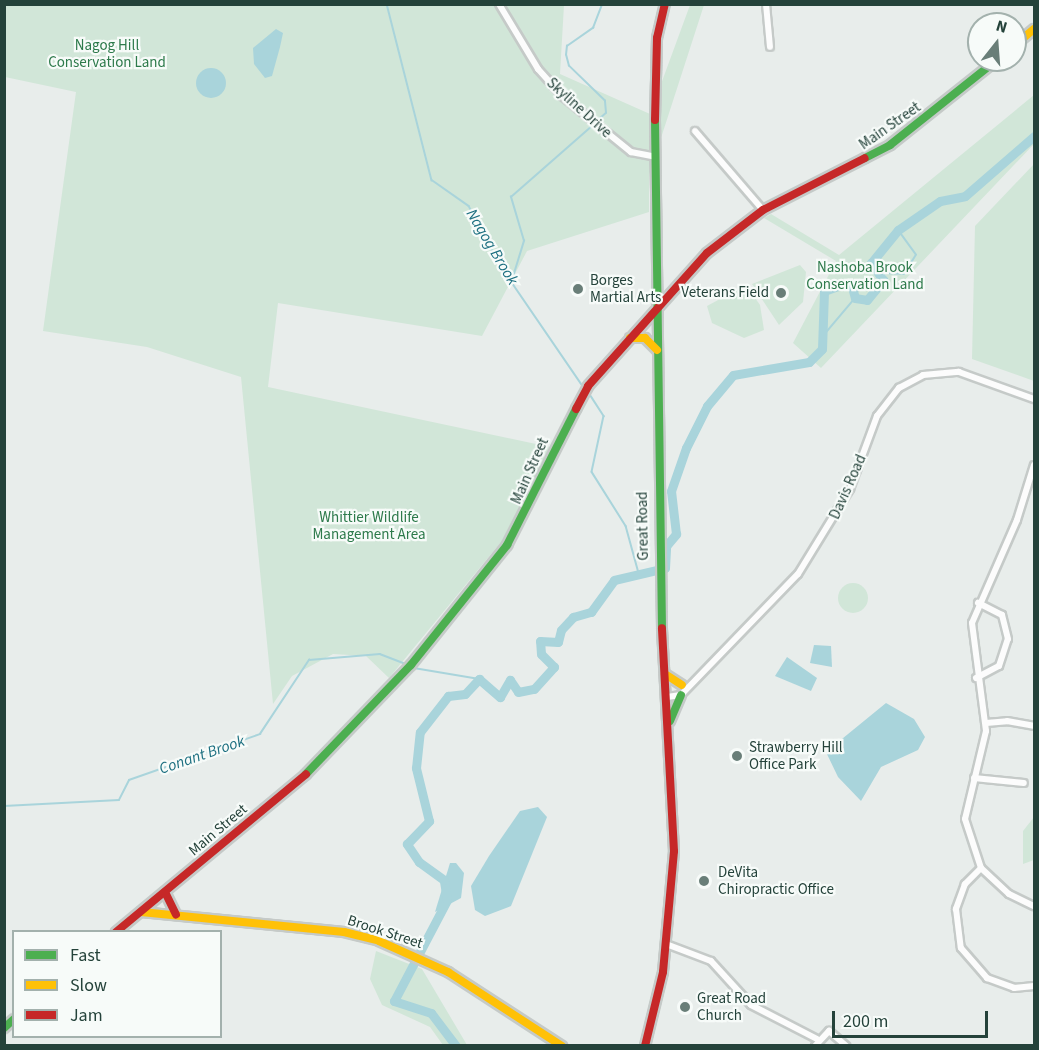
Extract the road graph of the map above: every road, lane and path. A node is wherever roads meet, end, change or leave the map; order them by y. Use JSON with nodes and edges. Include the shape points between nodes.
{"nodes":[{"id":1,"x":499,"y":4,"type":"edge"},
{"id":2,"x":665,"y":4,"type":"edge"},
{"id":3,"x":766,"y":4,"type":"edge"},
{"id":4,"x":770,"y":47,"type":"dead end"},
{"id":5,"x":981,"y":72,"type":"edge"},
{"id":6,"x":695,"y":131,"type":"dead end"},
{"id":7,"x":657,"y":157,"type":"junction"},
{"id":8,"x":763,"y":210,"type":"junction"},
{"id":9,"x":658,"y":276,"type":"junction"},
{"id":10,"x":678,"y":284,"type":"junction"},
{"id":11,"x":658,"y":306,"type":"junction"},
{"id":12,"x":630,"y":338,"type":"junction"},
{"id":13,"x":657,"y":351,"type":"junction"},
{"id":14,"x":1035,"y":399,"type":"edge"},
{"id":15,"x":1035,"y":465,"type":"edge"},
{"id":16,"x":978,"y":603,"type":"junction"},
{"id":17,"x":665,"y":674,"type":"junction"},
{"id":18,"x":976,"y":678,"type":"junction"},
{"id":19,"x":685,"y":684,"type":"junction"},
{"id":20,"x":667,"y":693,"type":"junction"},
{"id":21,"x":681,"y":695,"type":"junction"},
{"id":22,"x":986,"y":723,"type":"junction"},
{"id":23,"x":669,"y":724,"type":"junction"},
{"id":24,"x":1034,"y":726,"type":"edge"},
{"id":25,"x":974,"y":778,"type":"junction"},
{"id":26,"x":1024,"y":783,"type":"dead end"},
{"id":27,"x":981,"y":868,"type":"junction"},
{"id":28,"x":165,"y":892,"type":"junction"},
{"id":29,"x":1035,"y":906,"type":"edge"},
{"id":30,"x":141,"y":912,"type":"junction"},
{"id":31,"x":176,"y":915,"type":"junction"},
{"id":32,"x":118,"y":930,"type":"edge"},
{"id":33,"x":666,"y":944,"type":"junction"},
{"id":34,"x":1035,"y":986,"type":"edge"},
{"id":35,"x":816,"y":1042,"type":"edge"},
{"id":36,"x":562,"y":1046,"type":"edge"},
{"id":37,"x":645,"y":1046,"type":"edge"},
{"id":38,"x":846,"y":1046,"type":"edge"}],
"edges":[{"from":1,"to":7,"type":"street","name":"Skyline Drive","via":[[556,90],[631,153]]},
{"from":2,"to":7,"type":"main road","name":"Great Road","via":[[657,38]]},
{"from":3,"to":4,"type":"street"},
{"from":5,"to":8,"type":"main road","name":"Main Street","via":[[870,158]]},
{"from":6,"to":8,"type":"street"},
{"from":7,"to":9,"type":"main road","name":"Great Road"},
{"from":8,"to":10,"type":"main road","name":"Main Street","via":[[720,242]]},
{"from":9,"to":10,"type":"main road"},
{"from":9,"to":11,"type":"main road","name":"Great Road"},
{"from":10,"to":11,"type":"main road","name":"Main Street"},
{"from":11,"to":12,"type":"main road","name":"Main Street"},
{"from":11,"to":13,"type":"main road","name":"Great Road"},
{"from":12,"to":13,"type":"main road","via":[[648,339]]},
{"from":12,"to":28,"type":"main road","name":"Main Street","via":[[576,404],[532,504],[446,623],[300,780]]},
{"from":13,"to":17,"type":"main road","name":"Great Road","via":[[657,571]]},
{"from":14,"to":19,"type":"street","name":"Davis Road","via":[[960,372],[923,375],[899,388],[881,408],[850,489],[798,574]]},
{"from":15,"to":16,"type":"street","via":[[1017,520]]},
{"from":16,"to":18,"type":"street","via":[[971,636]]},
{"from":16,"to":18,"type":"street","via":[[1002,615],[1008,639],[999,666]]},
{"from":17,"to":19,"type":"main road"},
{"from":17,"to":20,"type":"main road","name":"Great Road"},
{"from":18,"to":22,"type":"street"},
{"from":19,"to":20,"type":"street"},
{"from":19,"to":21,"type":"street","name":"Davis Road"},
{"from":20,"to":21,"type":"street"},
{"from":20,"to":23,"type":"main road","name":"Great Road"},
{"from":21,"to":23,"type":"main road"},
{"from":22,"to":24,"type":"street"},
{"from":22,"to":25,"type":"street"},
{"from":23,"to":33,"type":"main road","name":"Great Road","via":[[674,851]]},
{"from":25,"to":26,"type":"street"},
{"from":25,"to":27,"type":"street","via":[[965,819]]},
{"from":27,"to":29,"type":"street","via":[[1009,894]]},
{"from":27,"to":34,"type":"street","via":[[965,884],[956,909],[961,948],[987,978],[1014,988]]},
{"from":28,"to":30,"type":"main road","name":"Main Street"},
{"from":28,"to":31,"type":"main road"},
{"from":30,"to":31,"type":"main road","name":"Brook Street"},
{"from":30,"to":32,"type":"main road","name":"Main Street"},
{"from":31,"to":36,"type":"main road","name":"Brook Street","via":[[344,932],[411,952]]},
{"from":33,"to":35,"type":"street","via":[[711,961],[756,1009]]},
{"from":33,"to":37,"type":"main road","name":"Great Road"},
{"from":35,"to":38,"type":"street","via":[[832,1031]]}]}
